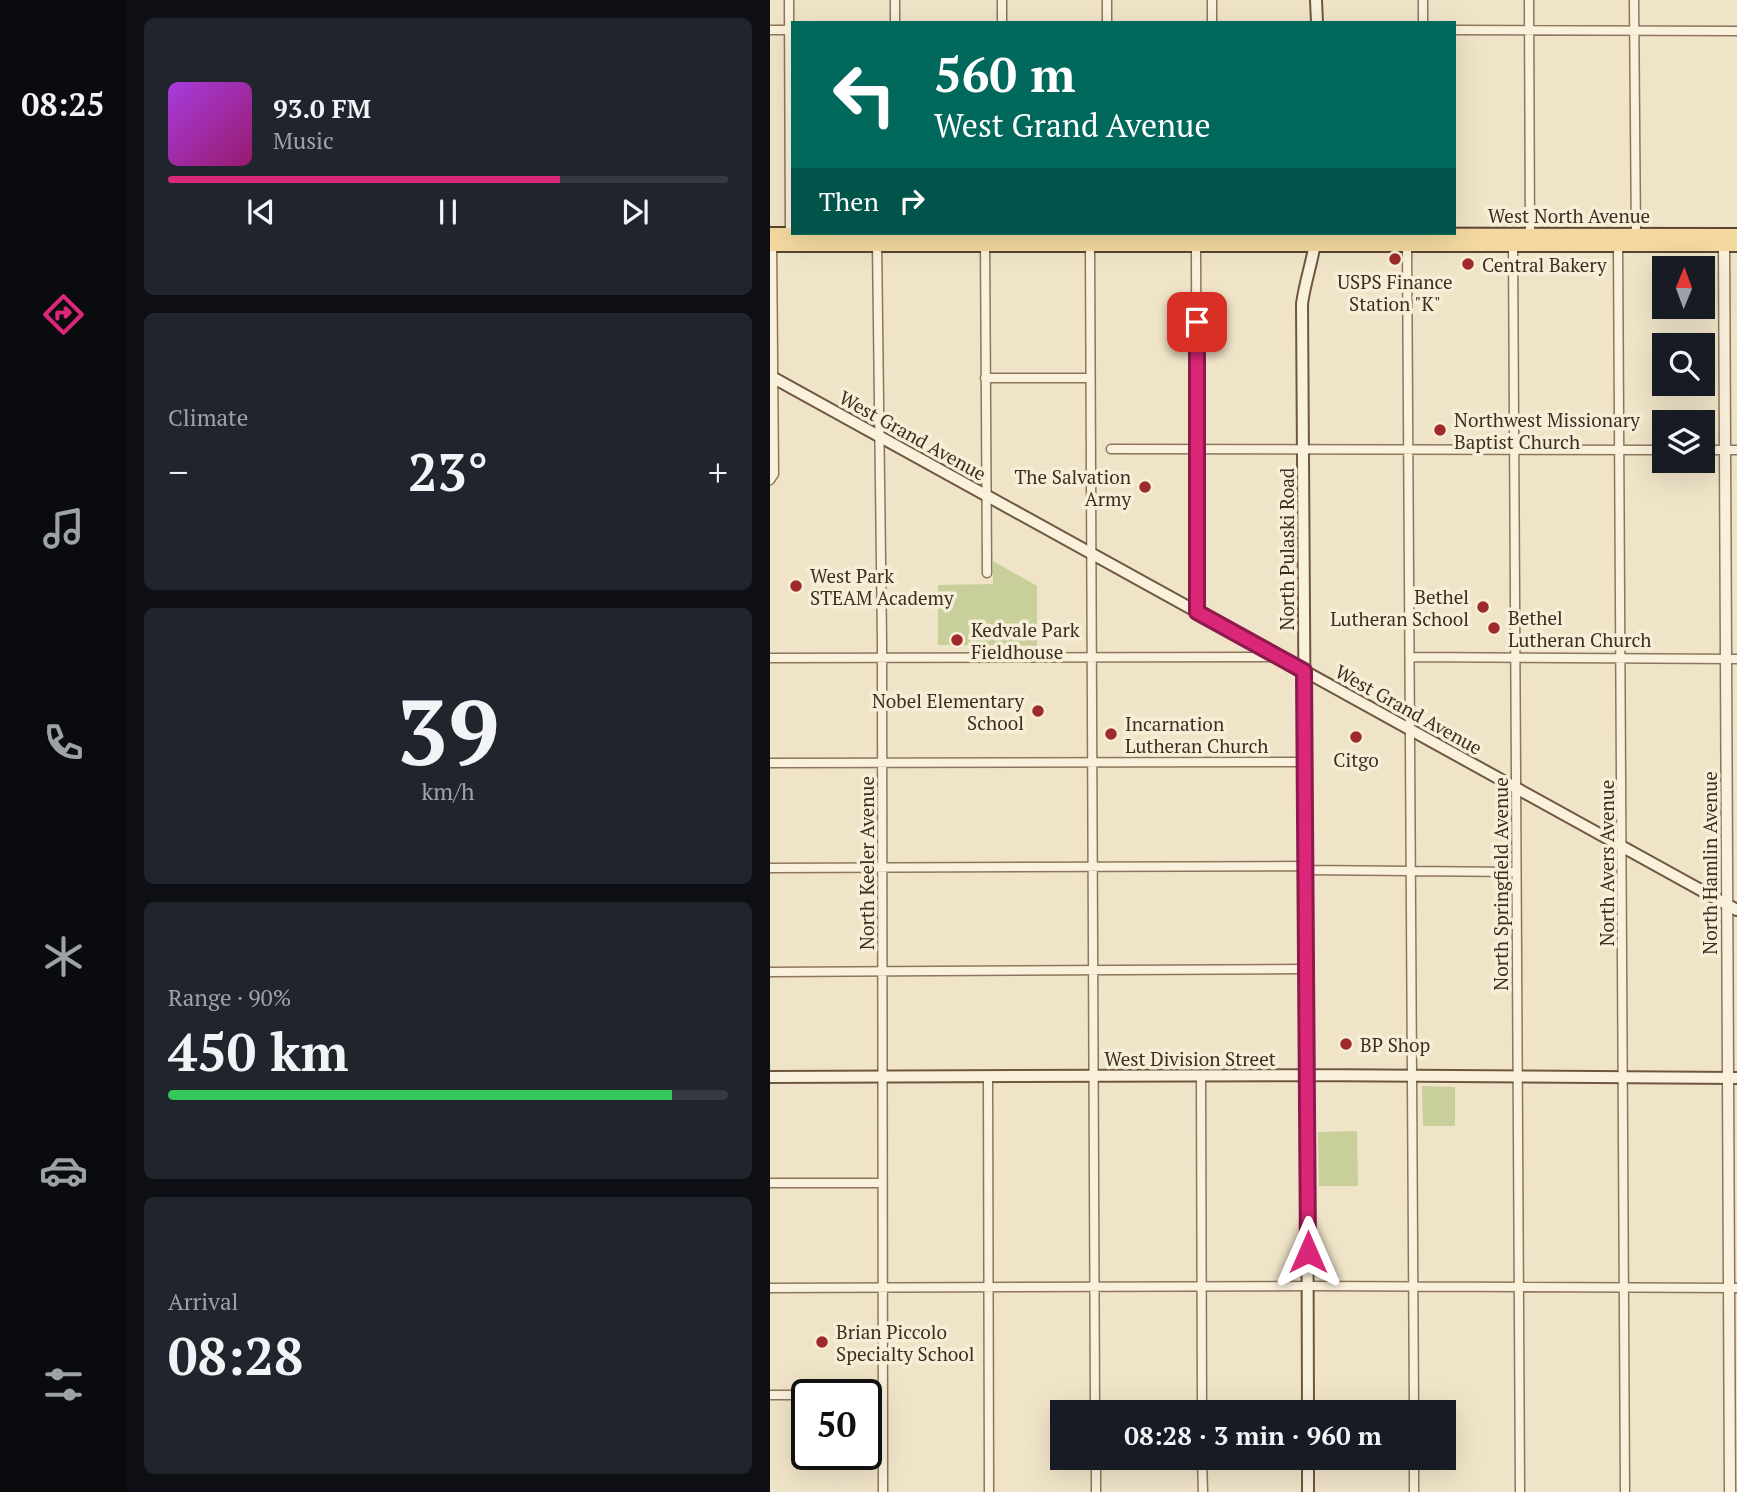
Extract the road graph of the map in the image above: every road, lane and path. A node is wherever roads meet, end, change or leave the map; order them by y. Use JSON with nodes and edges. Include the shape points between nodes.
{"nodes":[{"id":1,"x":789,"y":0,"type":"edge"},
{"id":2,"x":895,"y":0,"type":"edge"},
{"id":3,"x":1002,"y":0,"type":"edge"},
{"id":4,"x":1107,"y":0,"type":"edge"},
{"id":5,"x":1212,"y":0,"type":"edge"},
{"id":6,"x":1316,"y":0,"type":"edge"},
{"id":7,"x":1423,"y":0,"type":"edge"},
{"id":8,"x":1529,"y":0,"type":"edge"},
{"id":9,"x":1634,"y":0,"type":"edge"},
{"id":10,"x":895,"y":21,"type":"edge"},
{"id":11,"x":1002,"y":21,"type":"edge"},
{"id":12,"x":1107,"y":21,"type":"edge"},
{"id":13,"x":1212,"y":21,"type":"edge"},
{"id":14,"x":1317,"y":21,"type":"edge"},
{"id":15,"x":1423,"y":21,"type":"edge"},
{"id":16,"x":770,"y":30,"type":"edge"},
{"id":17,"x":791,"y":30,"type":"edge"},
{"id":18,"x":1456,"y":30,"type":"edge"},
{"id":19,"x":1529,"y":30,"type":"junction"},
{"id":20,"x":1634,"y":30,"type":"junction"},
{"id":21,"x":1737,"y":31,"type":"edge"},
{"id":22,"x":896,"y":237,"type":"edge"},
{"id":23,"x":1002,"y":237,"type":"edge"},
{"id":24,"x":1107,"y":237,"type":"edge"},
{"id":25,"x":1213,"y":237,"type":"edge"},
{"id":26,"x":1316,"y":238,"type":"edge"},
{"id":27,"x":1424,"y":238,"type":"edge"},
{"id":28,"x":771,"y":240,"type":"edge"},
{"id":29,"x":790,"y":240,"type":"junction"},
{"id":30,"x":877,"y":240,"type":"edge"},
{"id":31,"x":985,"y":240,"type":"edge"},
{"id":32,"x":1090,"y":240,"type":"edge"},
{"id":33,"x":1196,"y":240,"type":"edge"},
{"id":34,"x":1407,"y":240,"type":"junction"},
{"id":35,"x":1513,"y":240,"type":"junction"},
{"id":36,"x":1530,"y":240,"type":"junction"},
{"id":37,"x":1618,"y":240,"type":"junction"},
{"id":38,"x":1636,"y":240,"type":"junction"},
{"id":39,"x":1730,"y":240,"type":"edge"},
{"id":40,"x":771,"y":377,"type":"edge"},
{"id":41,"x":985,"y":378,"type":"junction"},
{"id":42,"x":1090,"y":378,"type":"junction"},
{"id":43,"x":879,"y":437,"type":"junction"},
{"id":44,"x":1111,"y":449,"type":"dead end"},
{"id":45,"x":1303,"y":449,"type":"junction"},
{"id":46,"x":1408,"y":449,"type":"junction"},
{"id":47,"x":1197,"y":450,"type":"junction"},
{"id":48,"x":1514,"y":450,"type":"junction"},
{"id":49,"x":1619,"y":450,"type":"junction"},
{"id":50,"x":1652,"y":450,"type":"edge"},
{"id":51,"x":1715,"y":450,"type":"edge"},
{"id":52,"x":1725,"y":450,"type":"junction"},
{"id":53,"x":1737,"y":450,"type":"edge"},
{"id":54,"x":771,"y":480,"type":"edge"},
{"id":55,"x":986,"y":496,"type":"junction"},
{"id":56,"x":1091,"y":554,"type":"junction"},
{"id":57,"x":987,"y":573,"type":"dead end"},
{"id":58,"x":1197,"y":612,"type":"junction"},
{"id":59,"x":881,"y":657,"type":"junction"},
{"id":60,"x":1092,"y":657,"type":"junction"},
{"id":61,"x":1278,"y":657,"type":"junction"},
{"id":62,"x":1410,"y":657,"type":"junction"},
{"id":63,"x":770,"y":658,"type":"edge"},
{"id":64,"x":1515,"y":658,"type":"junction"},
{"id":65,"x":1620,"y":658,"type":"junction"},
{"id":66,"x":1726,"y":659,"type":"junction"},
{"id":67,"x":1737,"y":659,"type":"edge"},
{"id":68,"x":1304,"y":671,"type":"junction"},
{"id":69,"x":1410,"y":730,"type":"junction"},
{"id":70,"x":1092,"y":762,"type":"junction"},
{"id":71,"x":1305,"y":762,"type":"junction"},
{"id":72,"x":770,"y":763,"type":"edge"},
{"id":73,"x":881,"y":763,"type":"junction"},
{"id":74,"x":1516,"y":788,"type":"junction"},
{"id":75,"x":1622,"y":848,"type":"junction"},
{"id":76,"x":881,"y":867,"type":"junction"},
{"id":77,"x":1093,"y":867,"type":"junction"},
{"id":78,"x":770,"y":868,"type":"edge"},
{"id":79,"x":1306,"y":868,"type":"junction"},
{"id":80,"x":1732,"y":869,"type":"edge"},
{"id":81,"x":1411,"y":871,"type":"junction"},
{"id":82,"x":1516,"y":872,"type":"junction"},
{"id":83,"x":1732,"y":908,"type":"edge"},
{"id":84,"x":1307,"y":969,"type":"junction"},
{"id":85,"x":1093,"y":970,"type":"junction"},
{"id":86,"x":881,"y":971,"type":"junction"},
{"id":87,"x":770,"y":972,"type":"edge"},
{"id":88,"x":1201,"y":1075,"type":"junction"},
{"id":89,"x":1307,"y":1075,"type":"junction"},
{"id":90,"x":988,"y":1076,"type":"junction"},
{"id":91,"x":1094,"y":1076,"type":"junction"},
{"id":92,"x":1412,"y":1076,"type":"junction"},
{"id":93,"x":1517,"y":1076,"type":"junction"},
{"id":94,"x":770,"y":1077,"type":"edge"},
{"id":95,"x":882,"y":1077,"type":"junction"},
{"id":96,"x":1623,"y":1077,"type":"junction"},
{"id":97,"x":1732,"y":1078,"type":"edge"},
{"id":98,"x":770,"y":1183,"type":"edge"},
{"id":99,"x":882,"y":1183,"type":"junction"},
{"id":100,"x":1202,"y":1286,"type":"junction"},
{"id":101,"x":1308,"y":1286,"type":"junction"},
{"id":102,"x":989,"y":1287,"type":"junction"},
{"id":103,"x":1095,"y":1287,"type":"junction"},
{"id":104,"x":1413,"y":1287,"type":"junction"},
{"id":105,"x":1518,"y":1287,"type":"junction"},
{"id":106,"x":770,"y":1288,"type":"edge"},
{"id":107,"x":882,"y":1288,"type":"junction"},
{"id":108,"x":1624,"y":1288,"type":"junction"},
{"id":109,"x":1733,"y":1288,"type":"edge"},
{"id":110,"x":770,"y":1395,"type":"edge"},
{"id":111,"x":791,"y":1395,"type":"edge"},
{"id":112,"x":883,"y":1395,"type":"joint"},
{"id":113,"x":1096,"y":1400,"type":"edge"},
{"id":114,"x":1202,"y":1400,"type":"edge"},
{"id":115,"x":1308,"y":1400,"type":"edge"},
{"id":116,"x":1414,"y":1400,"type":"edge"},
{"id":117,"x":1096,"y":1470,"type":"edge"},
{"id":118,"x":1202,"y":1470,"type":"edge"},
{"id":119,"x":1308,"y":1470,"type":"edge"},
{"id":120,"x":1414,"y":1470,"type":"edge"},
{"id":121,"x":883,"y":1492,"type":"edge"},
{"id":122,"x":989,"y":1492,"type":"edge"},
{"id":123,"x":1096,"y":1492,"type":"edge"},
{"id":124,"x":1203,"y":1492,"type":"edge"},
{"id":125,"x":1308,"y":1492,"type":"edge"},
{"id":126,"x":1414,"y":1492,"type":"edge"},
{"id":127,"x":1520,"y":1492,"type":"edge"},
{"id":128,"x":1625,"y":1492,"type":"edge"},
{"id":129,"x":1730,"y":1492,"type":"edge"}],
"edges":[{"from":1,"to":17,"type":"street"},
{"from":2,"to":10,"type":"street"},
{"from":3,"to":11,"type":"street"},
{"from":4,"to":12,"type":"street"},
{"from":5,"to":13,"type":"street"},
{"from":6,"to":14,"type":"main road"},
{"from":7,"to":15,"type":"street"},
{"from":8,"to":19,"type":"street"},
{"from":9,"to":20,"type":"street"},
{"from":16,"to":17,"type":"street"},
{"from":17,"to":29,"type":"street"},
{"from":18,"to":19,"type":"street"},
{"from":19,"to":20,"type":"street"},
{"from":19,"to":36,"type":"street"},
{"from":20,"to":21,"type":"street"},
{"from":20,"to":38,"type":"street"},
{"from":22,"to":30,"type":"main road","name":"West North Avenue"},
{"from":22,"to":31,"type":"main road","name":"West North Avenue"},
{"from":23,"to":31,"type":"main road","name":"West North Avenue"},
{"from":23,"to":32,"type":"main road","name":"West North Avenue"},
{"from":24,"to":32,"type":"main road","name":"West North Avenue"},
{"from":24,"to":33,"type":"main road","name":"West North Avenue"},
{"from":25,"to":26,"type":"main road","name":"West North Avenue"},
{"from":25,"to":33,"type":"main road","name":"West North Avenue"},
{"from":26,"to":34,"type":"main road","name":"West North Avenue"},
{"from":26,"to":45,"type":"main road","name":"North Pulaski Road","via":[[1302,304]]},
{"from":27,"to":34,"type":"main road","name":"West North Avenue"},
{"from":27,"to":35,"type":"main road","name":"West North Avenue"},
{"from":28,"to":29,"type":"main road","name":"West North Avenue"},
{"from":28,"to":40,"type":"street"},
{"from":29,"to":30,"type":"main road","name":"West North Avenue"},
{"from":30,"to":43,"type":"street","name":"North Keeler Avenue"},
{"from":31,"to":41,"type":"street"},
{"from":32,"to":42,"type":"street"},
{"from":33,"to":47,"type":"street"},
{"from":34,"to":46,"type":"street"},
{"from":35,"to":36,"type":"main road","name":"West North Avenue"},
{"from":35,"to":48,"type":"street","name":"North Springfield Avenue"},
{"from":36,"to":37,"type":"main road","name":"West North Avenue"},
{"from":37,"to":38,"type":"main road","name":"West North Avenue"},
{"from":37,"to":49,"type":"street","name":"North Avers Avenue"},
{"from":38,"to":39,"type":"main road","name":"West North Avenue"},
{"from":39,"to":52,"type":"street","name":"North Hamlin Avenue"},
{"from":40,"to":43,"type":"main road","name":"West Grand Avenue"},
{"from":40,"to":54,"type":"street"},
{"from":41,"to":42,"type":"street"},
{"from":41,"to":55,"type":"street"},
{"from":42,"to":56,"type":"street"},
{"from":43,"to":55,"type":"main road","name":"West Grand Avenue"},
{"from":43,"to":59,"type":"street","name":"North Keeler Avenue"},
{"from":44,"to":47,"type":"street"},
{"from":45,"to":46,"type":"street"},
{"from":45,"to":47,"type":"street"},
{"from":45,"to":68,"type":"main road","name":"North Pulaski Road"},
{"from":46,"to":48,"type":"street"},
{"from":46,"to":62,"type":"street"},
{"from":47,"to":58,"type":"street"},
{"from":48,"to":49,"type":"street"},
{"from":48,"to":64,"type":"street","name":"North Springfield Avenue"},
{"from":49,"to":50,"type":"street"},
{"from":49,"to":65,"type":"street","name":"North Avers Avenue"},
{"from":51,"to":52,"type":"street"},
{"from":52,"to":53,"type":"street"},
{"from":52,"to":66,"type":"street","name":"North Hamlin Avenue"},
{"from":55,"to":56,"type":"main road","name":"West Grand Avenue"},
{"from":55,"to":57,"type":"street"},
{"from":56,"to":58,"type":"main road","name":"West Grand Avenue"},
{"from":56,"to":60,"type":"street"},
{"from":58,"to":61,"type":"main road","name":"West Grand Avenue"},
{"from":59,"to":60,"type":"street"},
{"from":59,"to":63,"type":"street"},
{"from":59,"to":73,"type":"street","name":"North Keeler Avenue"},
{"from":60,"to":61,"type":"street"},
{"from":60,"to":70,"type":"street"},
{"from":61,"to":68,"type":"main road","name":"West Grand Avenue"},
{"from":62,"to":64,"type":"street"},
{"from":62,"to":69,"type":"street"},
{"from":64,"to":65,"type":"street"},
{"from":64,"to":74,"type":"street","name":"North Springfield Avenue"},
{"from":65,"to":66,"type":"street"},
{"from":65,"to":75,"type":"street","name":"North Avers Avenue"},
{"from":66,"to":67,"type":"street"},
{"from":66,"to":80,"type":"street","name":"North Hamlin Avenue"},
{"from":68,"to":69,"type":"main road","name":"West Grand Avenue"},
{"from":68,"to":71,"type":"main road","name":"North Pulaski Road"},
{"from":69,"to":74,"type":"main road","name":"West Grand Avenue"},
{"from":69,"to":81,"type":"street"},
{"from":70,"to":71,"type":"street"},
{"from":70,"to":73,"type":"street"},
{"from":70,"to":77,"type":"street"},
{"from":71,"to":79,"type":"main road","name":"North Pulaski Road"},
{"from":72,"to":73,"type":"street"},
{"from":73,"to":76,"type":"street","name":"North Keeler Avenue"},
{"from":74,"to":75,"type":"main road","name":"West Grand Avenue"},
{"from":74,"to":82,"type":"street","name":"North Springfield Avenue"},
{"from":75,"to":83,"type":"main road","name":"West Grand Avenue"},
{"from":75,"to":96,"type":"street","name":"North Avers Avenue"},
{"from":76,"to":77,"type":"street"},
{"from":76,"to":78,"type":"street"},
{"from":76,"to":86,"type":"street","name":"North Keeler Avenue"},
{"from":77,"to":79,"type":"street"},
{"from":77,"to":85,"type":"street"},
{"from":79,"to":81,"type":"street"},
{"from":79,"to":84,"type":"main road","name":"North Pulaski Road"},
{"from":80,"to":83,"type":"street","name":"North Hamlin Avenue"},
{"from":81,"to":82,"type":"street"},
{"from":81,"to":92,"type":"street"},
{"from":82,"to":93,"type":"street","name":"North Springfield Avenue"},
{"from":83,"to":97,"type":"street","name":"North Hamlin Avenue"},
{"from":84,"to":85,"type":"street"},
{"from":84,"to":89,"type":"main road","name":"North Pulaski Road"},
{"from":85,"to":86,"type":"street"},
{"from":85,"to":91,"type":"street"},
{"from":86,"to":87,"type":"street"},
{"from":86,"to":95,"type":"street","name":"North Keeler Avenue"},
{"from":88,"to":89,"type":"main road","name":"West Division Street"},
{"from":88,"to":91,"type":"main road","name":"West Division Street"},
{"from":88,"to":100,"type":"street"},
{"from":89,"to":92,"type":"main road","name":"West Division Street"},
{"from":89,"to":101,"type":"main road","name":"North Pulaski Road"},
{"from":90,"to":91,"type":"main road","name":"West Division Street"},
{"from":90,"to":95,"type":"main road","name":"West Division Street"},
{"from":90,"to":102,"type":"street"},
{"from":91,"to":103,"type":"street"},
{"from":92,"to":93,"type":"main road","name":"West Division Street"},
{"from":92,"to":104,"type":"street"},
{"from":93,"to":96,"type":"main road","name":"West Division Street"},
{"from":93,"to":105,"type":"street","name":"North Springfield Avenue"},
{"from":94,"to":95,"type":"main road","name":"West Division Street"},
{"from":95,"to":99,"type":"street","name":"North Keeler Avenue"},
{"from":96,"to":97,"type":"main road","name":"West Division Street"},
{"from":96,"to":108,"type":"street","name":"North Avers Avenue"},
{"from":97,"to":109,"type":"street","name":"North Hamlin Avenue"},
{"from":98,"to":99,"type":"street"},
{"from":99,"to":107,"type":"street","name":"North Keeler Avenue"},
{"from":100,"to":101,"type":"street"},
{"from":100,"to":103,"type":"street"},
{"from":100,"to":114,"type":"street"},
{"from":101,"to":104,"type":"street"},
{"from":101,"to":115,"type":"main road","name":"North Pulaski Road"},
{"from":102,"to":103,"type":"street"},
{"from":102,"to":107,"type":"street"},
{"from":102,"to":122,"type":"street"},
{"from":103,"to":113,"type":"street"},
{"from":104,"to":105,"type":"street"},
{"from":104,"to":116,"type":"street"},
{"from":105,"to":108,"type":"street"},
{"from":105,"to":127,"type":"street","name":"North Springfield Avenue"},
{"from":106,"to":107,"type":"street"},
{"from":107,"to":112,"type":"street","name":"North Keeler Avenue"},
{"from":108,"to":109,"type":"street"},
{"from":108,"to":128,"type":"street","name":"North Avers Avenue"},
{"from":109,"to":129,"type":"street","name":"North Hamlin Avenue"},
{"from":110,"to":111,"type":"street"},
{"from":112,"to":121,"type":"street","name":"North Keeler Avenue"},
{"from":117,"to":123,"type":"street"},
{"from":118,"to":124,"type":"street"},
{"from":119,"to":125,"type":"main road"},
{"from":120,"to":126,"type":"street"}]}
